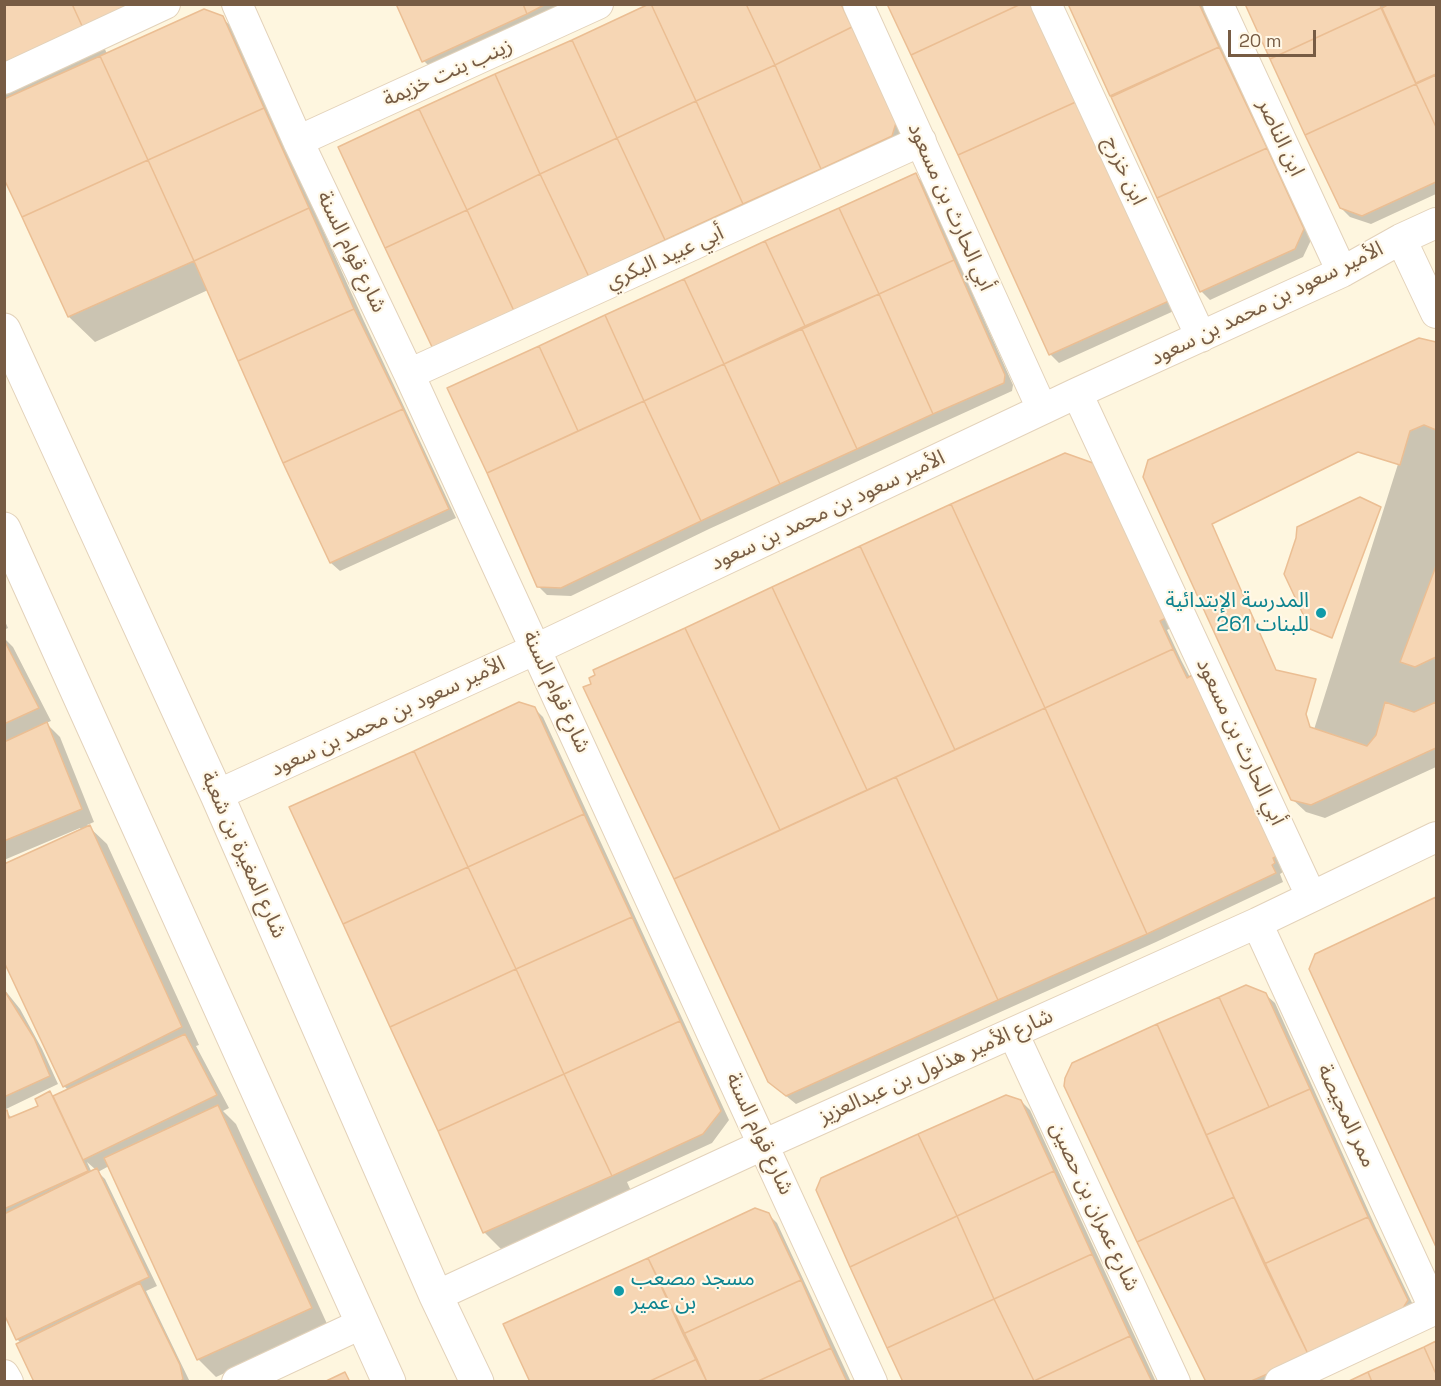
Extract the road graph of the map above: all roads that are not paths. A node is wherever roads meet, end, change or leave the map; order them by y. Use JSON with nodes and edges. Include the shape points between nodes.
{"nodes":[{"id":1,"x":165,"y":4,"type":"edge"},
{"id":2,"x":237,"y":4,"type":"edge"},
{"id":3,"x":598,"y":4,"type":"edge"},
{"id":4,"x":858,"y":4,"type":"edge"},
{"id":5,"x":1046,"y":4,"type":"edge"},
{"id":6,"x":1218,"y":4,"type":"edge"},
{"id":7,"x":4,"y":79,"type":"edge"},
{"id":8,"x":298,"y":141,"type":"junction"},
{"id":9,"x":921,"y":141,"type":"junction"},
{"id":10,"x":1437,"y":223,"type":"edge"},
{"id":11,"x":1401,"y":239,"type":"junction"},
{"id":12,"x":1342,"y":272,"type":"junction"},
{"id":13,"x":1437,"y":313,"type":"edge"},
{"id":14,"x":4,"y":330,"type":"edge"},
{"id":15,"x":1201,"y":337,"type":"junction"},
{"id":16,"x":409,"y":374,"type":"junction"},
{"id":17,"x":1077,"y":393,"type":"junction"},
{"id":18,"x":1042,"y":409,"type":"junction"},
{"id":19,"x":4,"y":529,"type":"edge"},
{"id":20,"x":536,"y":649,"type":"junction"},
{"id":21,"x":217,"y":795,"type":"junction"},
{"id":22,"x":1437,"y":837,"type":"edge"},
{"id":23,"x":1311,"y":896,"type":"junction"},
{"id":24,"x":1257,"y":923,"type":"junction"},
{"id":25,"x":1013,"y":1033,"type":"junction"},
{"id":26,"x":765,"y":1144,"type":"junction"},
{"id":27,"x":436,"y":1296,"type":"junction"},
{"id":28,"x":1436,"y":1309,"type":"edge"},
{"id":29,"x":362,"y":1324,"type":"junction"},
{"id":30,"x":4,"y":1375,"type":"edge"},
{"id":31,"x":8,"y":1382,"type":"edge"},
{"id":32,"x":237,"y":1382,"type":"edge"},
{"id":33,"x":389,"y":1382,"type":"edge"},
{"id":34,"x":477,"y":1382,"type":"edge"},
{"id":35,"x":872,"y":1382,"type":"edge"},
{"id":36,"x":1174,"y":1382,"type":"edge"},
{"id":37,"x":1280,"y":1382,"type":"edge"}],
"edges":[{"from":1,"to":7,"type":"street"},
{"from":2,"to":8,"type":"street","name":"شارع قوام السنة"},
{"from":3,"to":8,"type":"street","name":"زينب بنت خزيمة"},
{"from":4,"to":9,"type":"street","name":"أبي الحارث بن مسعود"},
{"from":5,"to":15,"type":"street","name":"ابن خزرج"},
{"from":6,"to":12,"type":"street","name":"ابن الناصر"},
{"from":8,"to":16,"type":"street","name":"شارع قوام السنة"},
{"from":9,"to":16,"type":"street","name":"أبي عبيد البكري"},
{"from":9,"to":18,"type":"street","name":"أبي الحارث بن مسعود"},
{"from":10,"to":11,"type":"street","name":"الأمير سعود بن محمد بن سعود"},
{"from":11,"to":12,"type":"street","name":"الأمير سعود بن محمد بن سعود"},
{"from":11,"to":13,"type":"street"},
{"from":12,"to":15,"type":"street","name":"الأمير سعود بن محمد بن سعود"},
{"from":14,"to":21,"type":"street","name":"شارع المغيرة بن شعبة"},
{"from":15,"to":17,"type":"street","name":"الأمير سعود بن محمد بن سعود"},
{"from":16,"to":20,"type":"street","name":"شارع قوام السنة"},
{"from":17,"to":18,"type":"street","name":"الأمير سعود بن محمد بن سعود"},
{"from":17,"to":23,"type":"street","name":"أبي الحارث بن مسعود"},
{"from":18,"to":20,"type":"street","name":"الأمير سعود بن محمد بن سعود"},
{"from":19,"to":29,"type":"street"},
{"from":20,"to":21,"type":"street","name":"الأمير سعود بن محمد بن سعود"},
{"from":20,"to":26,"type":"street","name":"شارع قوام السنة"},
{"from":21,"to":27,"type":"street","name":"شارع المغيرة بن شعبة"},
{"from":22,"to":23,"type":"street","name":"شارع الأمير هذلول بن عبدالعزيز"},
{"from":23,"to":24,"type":"street","name":"شارع الأمير هذلول بن عبدالعزيز"},
{"from":24,"to":25,"type":"street","name":"شارع الأمير هذلول بن عبدالعزيز"},
{"from":24,"to":28,"type":"street","name":"ممر المجيصة"},
{"from":25,"to":26,"type":"street","name":"شارع الأمير هذلول بن عبدالعزيز"},
{"from":25,"to":36,"type":"street","name":"شارع عمران بن حصين"},
{"from":26,"to":27,"type":"street","name":"شارع الأمير هذلول بن عبدالعزيز"},
{"from":26,"to":35,"type":"street","name":"شارع قوام السنة"},
{"from":27,"to":34,"type":"street","name":"شارع المغيرة بن شعبة"},
{"from":28,"to":37,"type":"street"},
{"from":29,"to":32,"type":"street"},
{"from":29,"to":33,"type":"street"},
{"from":30,"to":31,"type":"street"}]}
